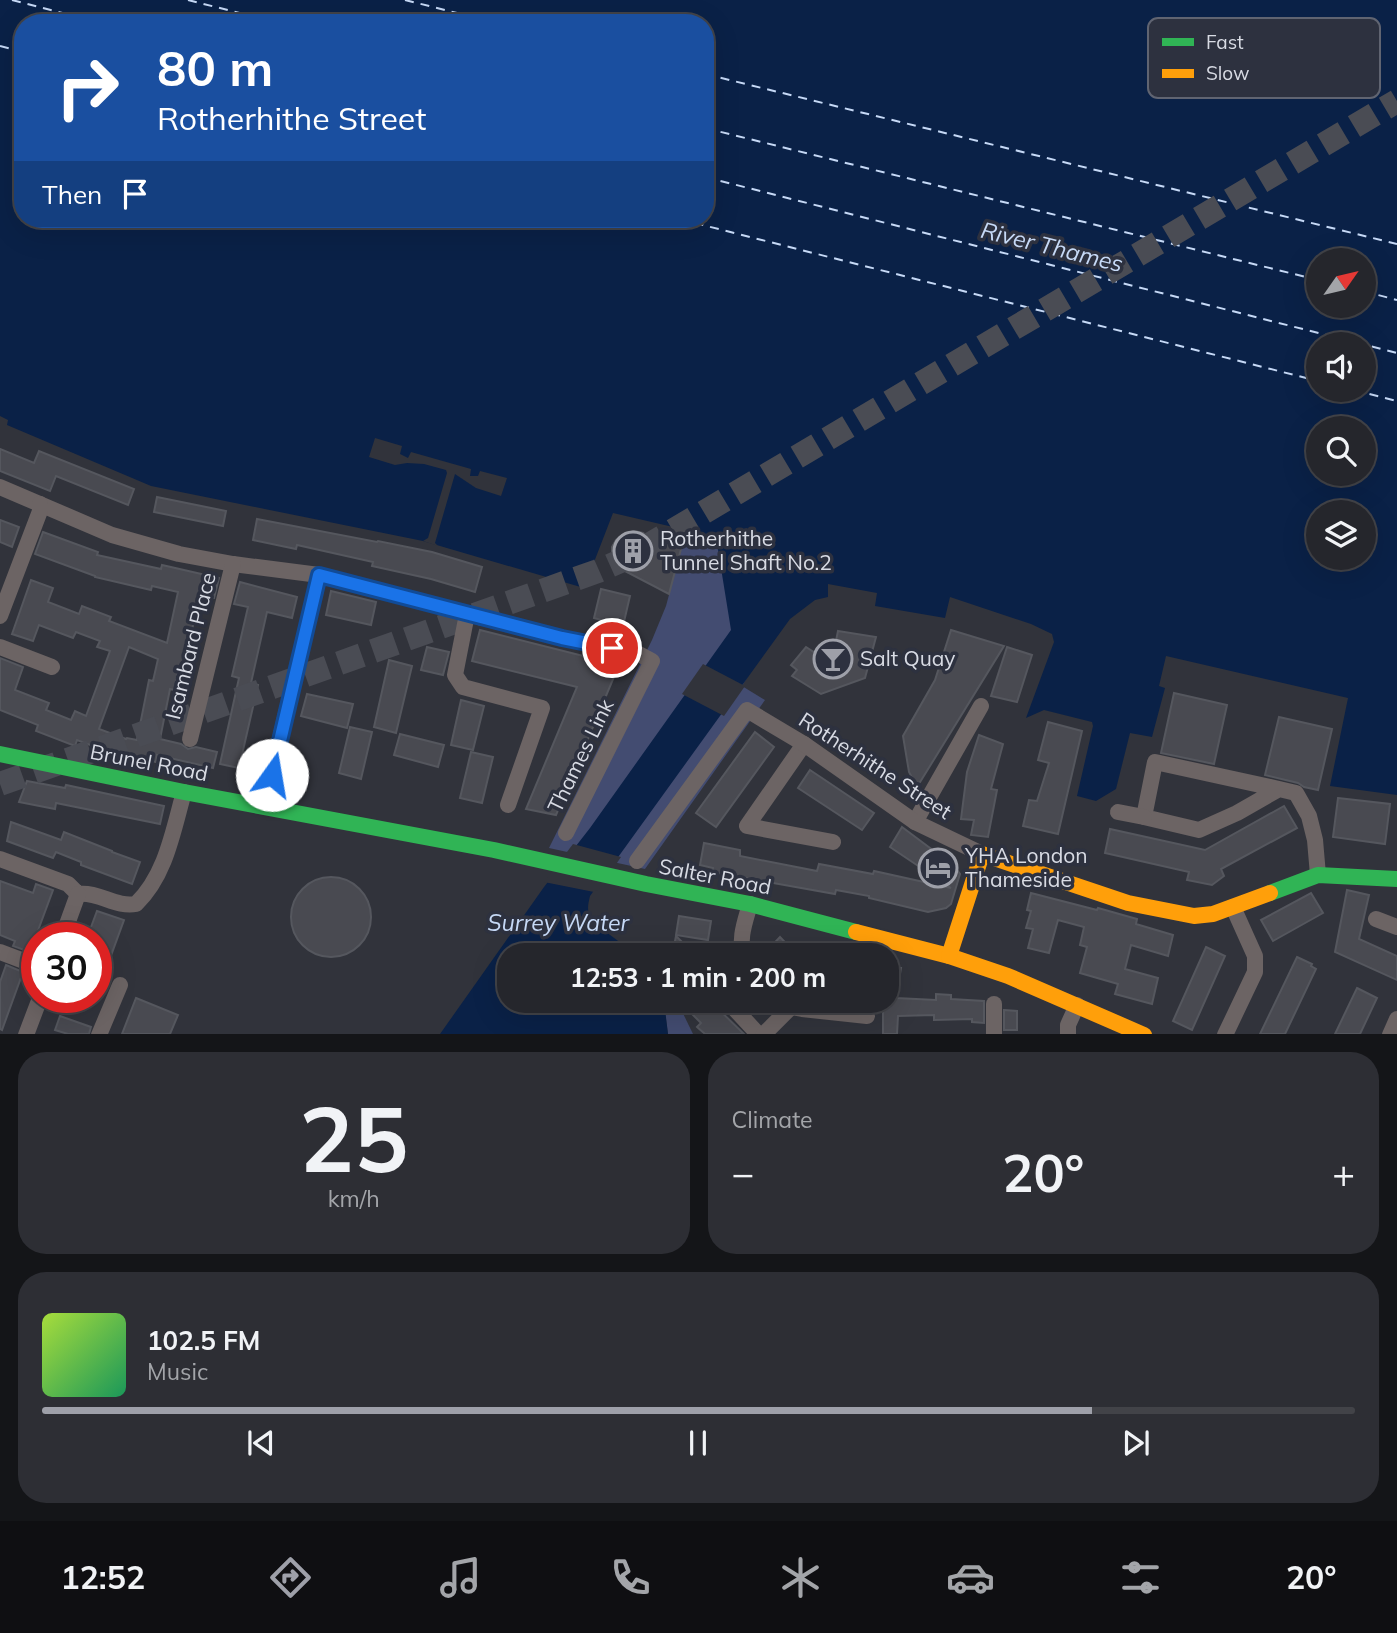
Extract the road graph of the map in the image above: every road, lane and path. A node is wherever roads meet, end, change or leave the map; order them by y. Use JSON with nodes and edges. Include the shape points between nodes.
{"nodes":[{"id":1,"x":0,"y":487,"type":"edge"},
{"id":2,"x":40,"y":504,"type":"junction"},
{"id":3,"x":233,"y":564,"type":"junction"},
{"id":4,"x":319,"y":575,"type":"junction"},
{"id":5,"x":467,"y":614,"type":"junction"},
{"id":6,"x":0,"y":616,"type":"edge"},
{"id":7,"x":0,"y":647,"type":"edge"},
{"id":8,"x":52,"y":667,"type":"dead end"},
{"id":9,"x":981,"y":706,"type":"dead end"},
{"id":10,"x":190,"y":739,"type":"dead end"},
{"id":11,"x":804,"y":744,"type":"junction"},
{"id":12,"x":0,"y":754,"type":"edge"},
{"id":13,"x":1279,"y":789,"type":"junction"},
{"id":14,"x":184,"y":792,"type":"junction"},
{"id":15,"x":508,"y":805,"type":"dead end"},
{"id":16,"x":264,"y":806,"type":"junction"},
{"id":17,"x":1118,"y":812,"type":"dead end"},
{"id":18,"x":1144,"y":817,"type":"junction"},
{"id":19,"x":915,"y":822,"type":"junction"},
{"id":20,"x":566,"y":833,"type":"dead end"},
{"id":21,"x":833,"y":842,"type":"dead end"},
{"id":22,"x":982,"y":854,"type":"junction"},
{"id":23,"x":0,"y":859,"type":"edge"},
{"id":24,"x":637,"y":861,"type":"dead end"},
{"id":25,"x":1318,"y":875,"type":"junction"},
{"id":26,"x":1397,"y":879,"type":"edge"},
{"id":27,"x":78,"y":894,"type":"junction"},
{"id":28,"x":750,"y":904,"type":"junction"},
{"id":29,"x":1233,"y":907,"type":"junction"},
{"id":30,"x":1376,"y":919,"type":"dead end"},
{"id":31,"x":68,"y":922,"type":"edge"},
{"id":32,"x":1397,"y":927,"type":"edge"},
{"id":33,"x":741,"y":943,"type":"edge"},
{"id":34,"x":0,"y":951,"type":"edge"},
{"id":35,"x":948,"y":956,"type":"junction"},
{"id":36,"x":21,"y":960,"type":"edge"},
{"id":37,"x":120,"y":985,"type":"dead end"},
{"id":38,"x":994,"y":1004,"type":"dead end"},
{"id":39,"x":1077,"y":1005,"type":"junction"},
{"id":40,"x":34,"y":1013,"type":"edge"},
{"id":41,"x":739,"y":1013,"type":"edge"},
{"id":42,"x":780,"y":1013,"type":"edge"},
{"id":43,"x":847,"y":1013,"type":"edge"},
{"id":44,"x":867,"y":1016,"type":"dead end"},
{"id":45,"x":1397,"y":1019,"type":"edge"},
{"id":46,"x":26,"y":1034,"type":"edge"},
{"id":47,"x":99,"y":1034,"type":"edge"},
{"id":48,"x":761,"y":1034,"type":"edge"},
{"id":49,"x":993,"y":1034,"type":"edge"},
{"id":50,"x":1068,"y":1034,"type":"edge"},
{"id":51,"x":1144,"y":1034,"type":"edge"},
{"id":52,"x":1225,"y":1034,"type":"edge"},
{"id":53,"x":1390,"y":1034,"type":"edge"}],
"edges":[{"from":1,"to":2,"type":"street"},
{"from":2,"to":3,"type":"street","via":[[112,535]]},
{"from":2,"to":6,"type":"street"},
{"from":3,"to":4,"type":"street"},
{"from":3,"to":10,"type":"street","name":"Isambard Place"},
{"from":4,"to":5,"type":"street"},
{"from":4,"to":16,"type":"street"},
{"from":5,"to":15,"type":"street","via":[[455,675],[463,687],[542,708]]},
{"from":5,"to":20,"type":"street","name":"Thames Link","via":[[637,653],[652,661]]},
{"from":7,"to":8,"type":"street"},
{"from":9,"to":19,"type":"street"},
{"from":11,"to":19,"type":"street","name":"Rotherhithe Street"},
{"from":11,"to":21,"type":"street","via":[[747,826]]},
{"from":11,"to":24,"type":"street","name":"Rotherhithe Street","via":[[747,710]]},
{"from":12,"to":14,"type":"main road","name":"Brunel Road"},
{"from":13,"to":18,"type":"street","via":[[1199,830]]},
{"from":13,"to":18,"type":"street","via":[[1155,762]]},
{"from":13,"to":25,"type":"street","via":[[1296,793],[1309,816]]},
{"from":14,"to":16,"type":"main road","name":"Brunel Road"},
{"from":14,"to":27,"type":"street","via":[[167,856],[136,904]]},
{"from":16,"to":28,"type":"main road","name":"Salter Road"},
{"from":17,"to":18,"type":"street"},
{"from":19,"to":22,"type":"street","name":"Rotherhithe Street"},
{"from":22,"to":29,"type":"main road","name":"Rotherhithe Street","via":[[1128,903],[1194,916]]},
{"from":22,"to":35,"type":"main road"},
{"from":23,"to":27,"type":"street","via":[[68,884]]},
{"from":25,"to":26,"type":"main road","name":"Rotherhithe Street"},
{"from":25,"to":29,"type":"main road","name":"Rotherhithe Street"},
{"from":27,"to":31,"type":"street"},
{"from":28,"to":33,"type":"street"},
{"from":28,"to":35,"type":"main road","name":"Salter Road"},
{"from":29,"to":52,"type":"street","via":[[1255,956],[1255,972]]},
{"from":30,"to":32,"type":"street"},
{"from":34,"to":36,"type":"street"},
{"from":35,"to":39,"type":"main road","name":"Salter Road"},
{"from":37,"to":47,"type":"street"},
{"from":38,"to":49,"type":"street"},
{"from":39,"to":50,"type":"street"},
{"from":39,"to":51,"type":"main road","name":"Salter Road"},
{"from":40,"to":46,"type":"street"},
{"from":41,"to":48,"type":"street"},
{"from":42,"to":48,"type":"street"},
{"from":43,"to":44,"type":"street"},
{"from":45,"to":53,"type":"street"}]}
